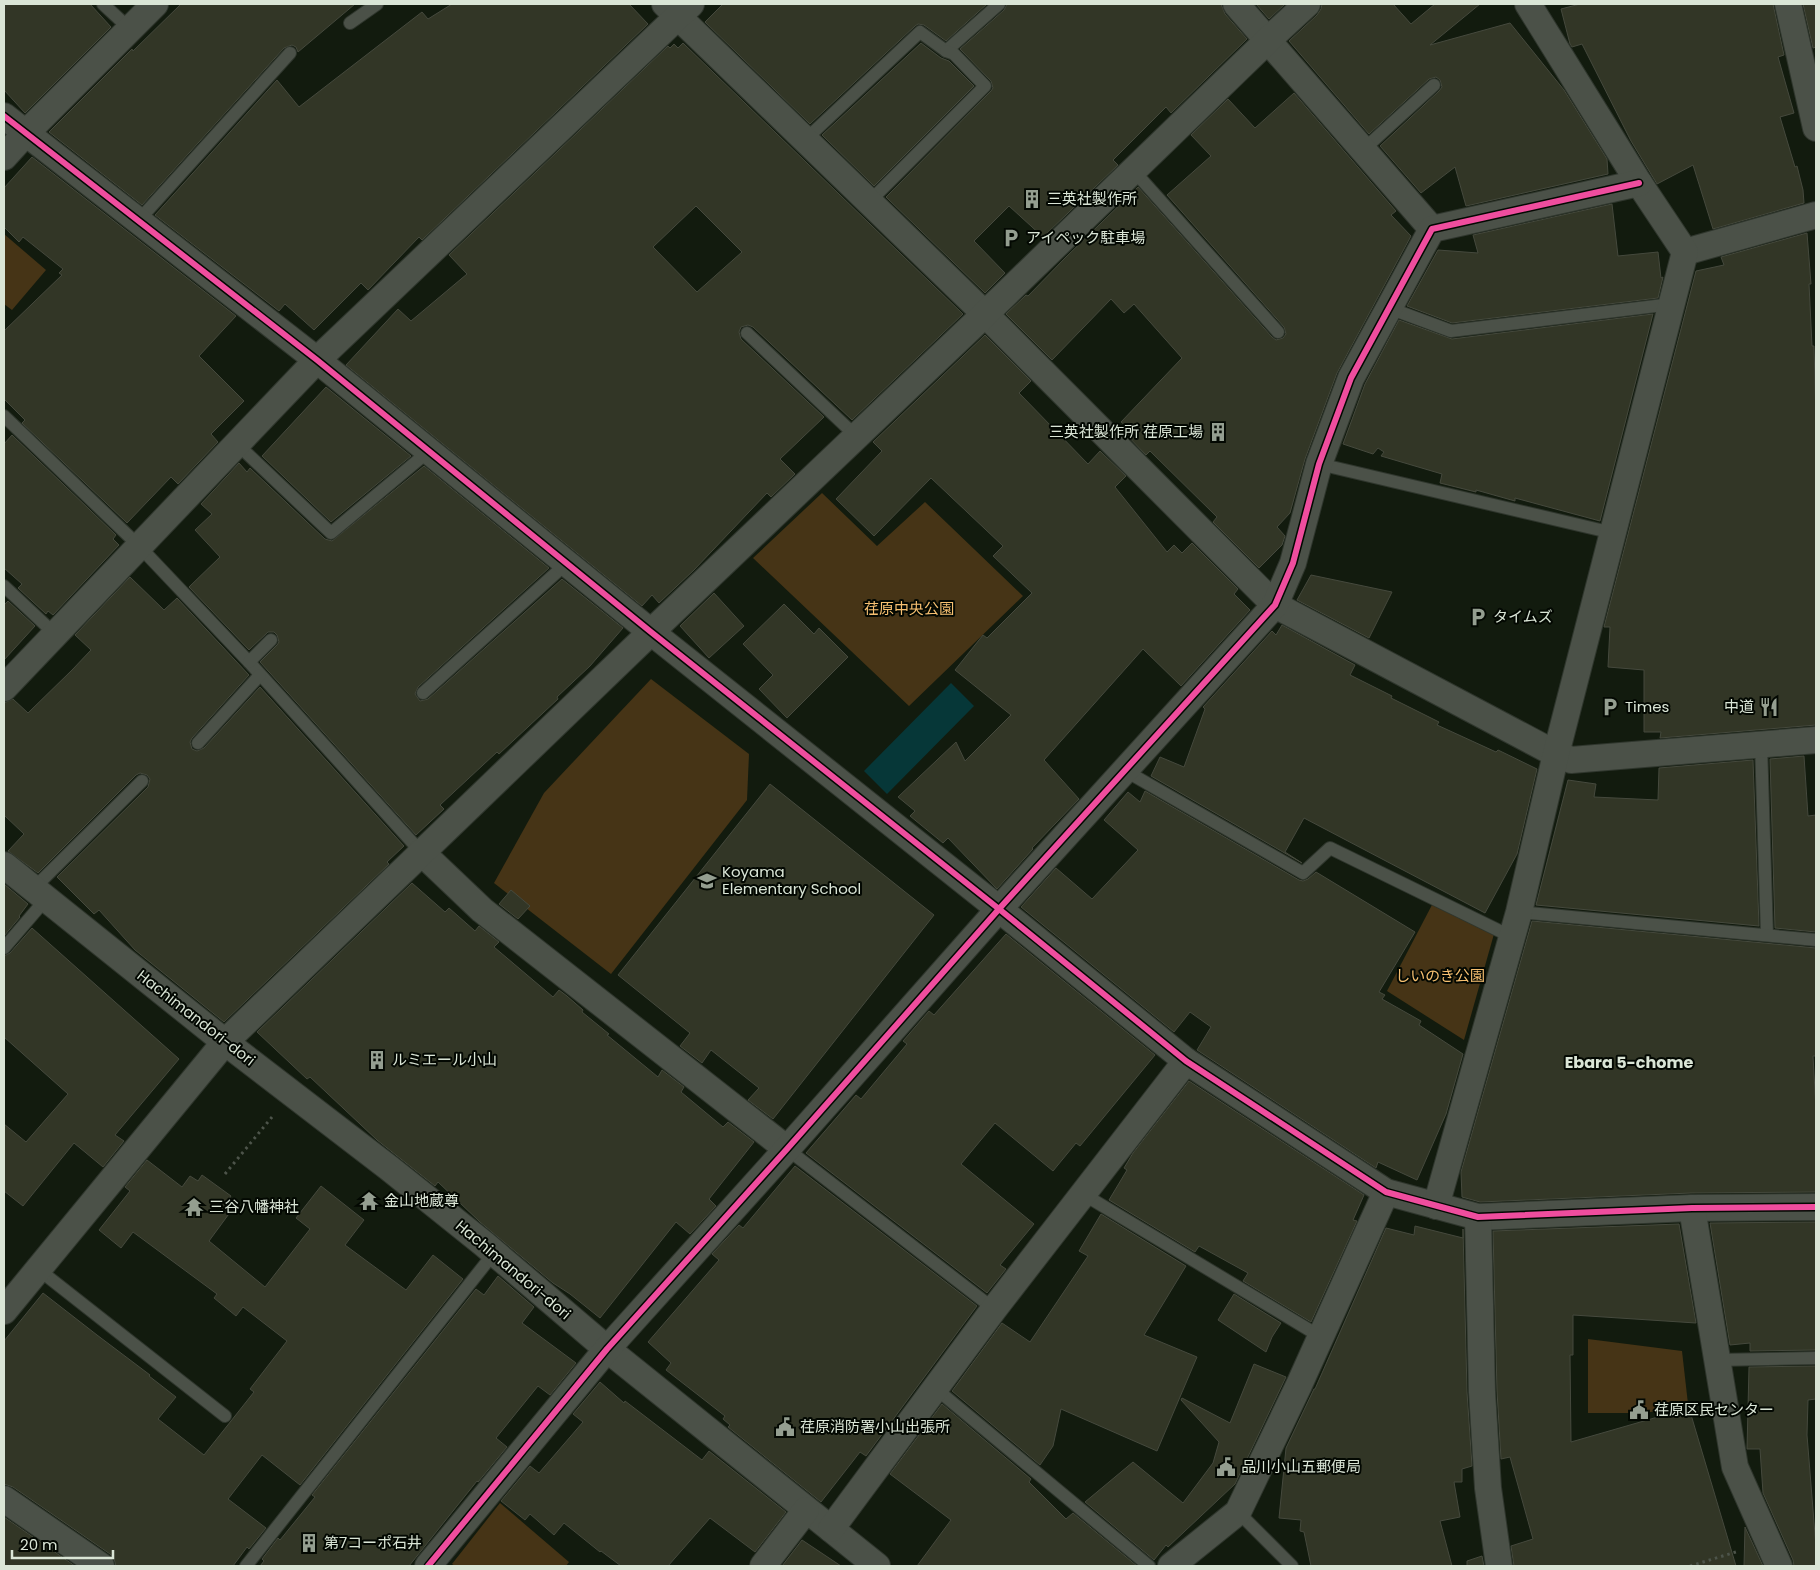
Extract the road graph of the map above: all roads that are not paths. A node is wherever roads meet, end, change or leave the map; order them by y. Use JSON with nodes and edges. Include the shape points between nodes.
{"nodes":[{"id":1,"x":103,"y":4,"type":"edge"},
{"id":2,"x":155,"y":4,"type":"edge"},
{"id":3,"x":377,"y":4,"type":"edge"},
{"id":4,"x":999,"y":4,"type":"edge"},
{"id":5,"x":1236,"y":4,"type":"edge"},
{"id":6,"x":1307,"y":4,"type":"edge"},
{"id":7,"x":1528,"y":4,"type":"edge"},
{"id":8,"x":1788,"y":4,"type":"edge"},
{"id":9,"x":678,"y":8,"type":"edge"},
{"id":10,"x":350,"y":23,"type":"dead end"},
{"id":11,"x":130,"y":29,"type":"junction"},
{"id":12,"x":1268,"y":40,"type":"junction"},
{"id":13,"x":946,"y":51,"type":"junction"},
{"id":14,"x":290,"y":54,"type":"dead end"},
{"id":15,"x":1810,"y":65,"type":"edge"},
{"id":16,"x":1434,"y":85,"type":"dead end"},
{"id":17,"x":4,"y":116,"type":"edge"},
{"id":18,"x":1816,"y":128,"type":"edge"},
{"id":19,"x":25,"y":134,"type":"junction"},
{"id":20,"x":805,"y":140,"type":"junction"},
{"id":21,"x":1363,"y":150,"type":"junction"},
{"id":22,"x":4,"y":157,"type":"edge"},
{"id":23,"x":1133,"y":170,"type":"junction"},
{"id":24,"x":1639,"y":182,"type":"junction"},
{"id":25,"x":869,"y":202,"type":"junction"},
{"id":26,"x":1816,"y":215,"type":"edge"},
{"id":27,"x":138,"y":221,"type":"junction"},
{"id":28,"x":1432,"y":229,"type":"junction"},
{"id":29,"x":1685,"y":252,"type":"junction"},
{"id":30,"x":1672,"y":304,"type":"junction"},
{"id":31,"x":1389,"y":308,"type":"junction"},
{"id":32,"x":985,"y":314,"type":"junction"},
{"id":33,"x":1278,"y":332,"type":"dead end"},
{"id":34,"x":747,"y":333,"type":"dead end"},
{"id":35,"x":317,"y":360,"type":"junction"},
{"id":36,"x":4,"y":416,"type":"edge"},
{"id":37,"x":856,"y":436,"type":"junction"},
{"id":38,"x":238,"y":444,"type":"junction"},
{"id":39,"x":429,"y":451,"type":"junction"},
{"id":40,"x":1320,"y":464,"type":"junction"},
{"id":41,"x":1613,"y":533,"type":"junction"},
{"id":42,"x":139,"y":546,"type":"junction"},
{"id":43,"x":567,"y":564,"type":"junction"},
{"id":44,"x":4,"y":586,"type":"edge"},
{"id":45,"x":1275,"y":605,"type":"junction"},
{"id":46,"x":651,"y":632,"type":"junction"},
{"id":47,"x":55,"y":634,"type":"junction"},
{"id":48,"x":270,"y":640,"type":"dead end"},
{"id":49,"x":249,"y":662,"type":"junction"},
{"id":50,"x":260,"y":675,"type":"junction"},
{"id":51,"x":4,"y":688,"type":"edge"},
{"id":52,"x":423,"y":692,"type":"dead end"},
{"id":53,"x":1816,"y":740,"type":"edge"},
{"id":54,"x":198,"y":743,"type":"dead end"},
{"id":55,"x":1761,"y":744,"type":"junction"},
{"id":56,"x":1556,"y":754,"type":"junction"},
{"id":57,"x":1124,"y":770,"type":"junction"},
{"id":58,"x":142,"y":781,"type":"dead end"},
{"id":59,"x":421,"y":852,"type":"junction"},
{"id":60,"x":4,"y":865,"type":"edge"},
{"id":61,"x":40,"y":894,"type":"junction"},
{"id":62,"x":999,"y":909,"type":"junction"},
{"id":63,"x":1519,"y":912,"type":"junction"},
{"id":64,"x":1767,"y":935,"type":"junction"},
{"id":65,"x":1512,"y":938,"type":"junction"},
{"id":66,"x":1816,"y":940,"type":"edge"},
{"id":67,"x":4,"y":948,"type":"edge"},
{"id":68,"x":225,"y":1042,"type":"junction"},
{"id":69,"x":1186,"y":1061,"type":"junction"},
{"id":70,"x":787,"y":1149,"type":"junction"},
{"id":71,"x":1386,"y":1192,"type":"junction"},
{"id":72,"x":1083,"y":1194,"type":"junction"},
{"id":73,"x":1436,"y":1206,"type":"junction"},
{"id":74,"x":1816,"y":1207,"type":"edge"},
{"id":75,"x":1692,"y":1208,"type":"junction"},
{"id":76,"x":1478,"y":1217,"type":"junction"},
{"id":77,"x":494,"y":1253,"type":"junction"},
{"id":78,"x":38,"y":1269,"type":"junction"},
{"id":79,"x":6,"y":1303,"type":"edge"},
{"id":80,"x":994,"y":1309,"type":"junction"},
{"id":81,"x":1321,"y":1337,"type":"junction"},
{"id":82,"x":607,"y":1349,"type":"junction"},
{"id":83,"x":1816,"y":1358,"type":"edge"},
{"id":84,"x":1718,"y":1360,"type":"junction"},
{"id":85,"x":935,"y":1388,"type":"junction"},
{"id":86,"x":225,"y":1416,"type":"dead end"},
{"id":87,"x":4,"y":1499,"type":"edge"},
{"id":88,"x":806,"y":1510,"type":"junction"},
{"id":89,"x":1238,"y":1512,"type":"junction"},
{"id":90,"x":831,"y":1529,"type":"junction"},
{"id":91,"x":101,"y":1566,"type":"edge"},
{"id":92,"x":246,"y":1566,"type":"edge"},
{"id":93,"x":428,"y":1566,"type":"edge"},
{"id":94,"x":763,"y":1566,"type":"edge"},
{"id":95,"x":878,"y":1566,"type":"edge"},
{"id":96,"x":1149,"y":1566,"type":"edge"},
{"id":97,"x":1171,"y":1566,"type":"edge"},
{"id":98,"x":1292,"y":1566,"type":"edge"},
{"id":99,"x":1499,"y":1566,"type":"edge"},
{"id":100,"x":1779,"y":1566,"type":"edge"}],
"edges":[{"from":1,"to":11,"type":"lane"},
{"from":2,"to":11,"type":"street"},
{"from":3,"to":10,"type":"lane"},
{"from":4,"to":13,"type":"lane"},
{"from":5,"to":12,"type":"street"},
{"from":6,"to":12,"type":"street"},
{"from":7,"to":24,"type":"street"},
{"from":8,"to":15,"type":"street"},
{"from":9,"to":20,"type":"street"},
{"from":9,"to":35,"type":"street"},
{"from":11,"to":19,"type":"street"},
{"from":12,"to":21,"type":"street"},
{"from":12,"to":23,"type":"street"},
{"from":13,"to":20,"type":"lane","via":[[920,32]]},
{"from":13,"to":25,"type":"lane","via":[[954,54],[985,86]]},
{"from":14,"to":27,"type":"lane"},
{"from":15,"to":18,"type":"street"},
{"from":16,"to":21,"type":"lane"},
{"from":17,"to":19,"type":"street"},
{"from":19,"to":22,"type":"street"},
{"from":19,"to":27,"type":"street"},
{"from":20,"to":25,"type":"street"},
{"from":21,"to":28,"type":"street"},
{"from":23,"to":32,"type":"street"},
{"from":23,"to":33,"type":"lane"},
{"from":24,"to":28,"type":"street"},
{"from":24,"to":29,"type":"street"},
{"from":25,"to":32,"type":"street"},
{"from":26,"to":29,"type":"street"},
{"from":27,"to":35,"type":"street"},
{"from":28,"to":31,"type":"street"},
{"from":29,"to":30,"type":"street"},
{"from":30,"to":31,"type":"lane","via":[[1451,331]]},
{"from":30,"to":41,"type":"street"},
{"from":31,"to":40,"type":"street","via":[[1351,378]]},
{"from":32,"to":37,"type":"street"},
{"from":32,"to":45,"type":"street"},
{"from":34,"to":37,"type":"lane"},
{"from":35,"to":38,"type":"street"},
{"from":35,"to":39,"type":"street"},
{"from":36,"to":42,"type":"lane"},
{"from":37,"to":46,"type":"street"},
{"from":38,"to":39,"type":"lane","via":[[330,533]]},
{"from":38,"to":42,"type":"street"},
{"from":39,"to":43,"type":"street"},
{"from":40,"to":41,"type":"lane"},
{"from":40,"to":45,"type":"street","via":[[1293,562]]},
{"from":41,"to":56,"type":"street"},
{"from":42,"to":47,"type":"street"},
{"from":42,"to":49,"type":"lane"},
{"from":43,"to":46,"type":"street"},
{"from":43,"to":52,"type":"lane"},
{"from":44,"to":47,"type":"lane"},
{"from":45,"to":56,"type":"street"},
{"from":45,"to":57,"type":"street"},
{"from":46,"to":59,"type":"street"},
{"from":46,"to":62,"type":"street"},
{"from":47,"to":51,"type":"street"},
{"from":48,"to":49,"type":"lane"},
{"from":49,"to":50,"type":"lane"},
{"from":50,"to":54,"type":"lane"},
{"from":50,"to":59,"type":"lane"},
{"from":53,"to":55,"type":"street"},
{"from":55,"to":56,"type":"street","via":[[1571,760]]},
{"from":55,"to":64,"type":"lane"},
{"from":56,"to":63,"type":"street"},
{"from":57,"to":62,"type":"street"},
{"from":57,"to":65,"type":"lane","via":[[1303,873],[1330,848]]},
{"from":58,"to":61,"type":"lane"},
{"from":59,"to":68,"type":"street"},
{"from":59,"to":70,"type":"street","via":[[482,910]]},
{"from":60,"to":61,"type":"street","name":"Hachimandori-dori"},
{"from":61,"to":67,"type":"lane"},
{"from":61,"to":68,"type":"street","name":"Hachimandori-dori"},
{"from":62,"to":69,"type":"street"},
{"from":62,"to":70,"type":"street"},
{"from":63,"to":64,"type":"lane"},
{"from":63,"to":65,"type":"street"},
{"from":64,"to":66,"type":"lane"},
{"from":65,"to":73,"type":"street"},
{"from":68,"to":77,"type":"street","name":"Hachimandori-dori"},
{"from":68,"to":78,"type":"street"},
{"from":69,"to":71,"type":"street"},
{"from":69,"to":72,"type":"street"},
{"from":70,"to":80,"type":"lane"},
{"from":70,"to":82,"type":"street"},
{"from":71,"to":73,"type":"street"},
{"from":71,"to":81,"type":"street"},
{"from":72,"to":80,"type":"street"},
{"from":72,"to":81,"type":"lane"},
{"from":73,"to":76,"type":"street"},
{"from":74,"to":75,"type":"street"},
{"from":75,"to":76,"type":"street"},
{"from":75,"to":84,"type":"street"},
{"from":76,"to":99,"type":"street","via":[[1488,1488]]},
{"from":77,"to":82,"type":"street","name":"Hachimandori-dori"},
{"from":77,"to":92,"type":"lane"},
{"from":78,"to":79,"type":"street"},
{"from":78,"to":86,"type":"lane"},
{"from":80,"to":85,"type":"street"},
{"from":81,"to":89,"type":"street"},
{"from":82,"to":88,"type":"street","name":"Hachimandori-dori"},
{"from":82,"to":93,"type":"street"},
{"from":83,"to":84,"type":"lane"},
{"from":84,"to":100,"type":"street","via":[[1736,1467]]},
{"from":85,"to":90,"type":"street"},
{"from":85,"to":96,"type":"lane"},
{"from":87,"to":91,"type":"street"},
{"from":88,"to":90,"type":"street","name":"Hachimandori-dori"},
{"from":88,"to":94,"type":"street"},
{"from":89,"to":97,"type":"street"},
{"from":89,"to":98,"type":"lane"},
{"from":90,"to":95,"type":"street","name":"Hachimandori-dori"}]}
